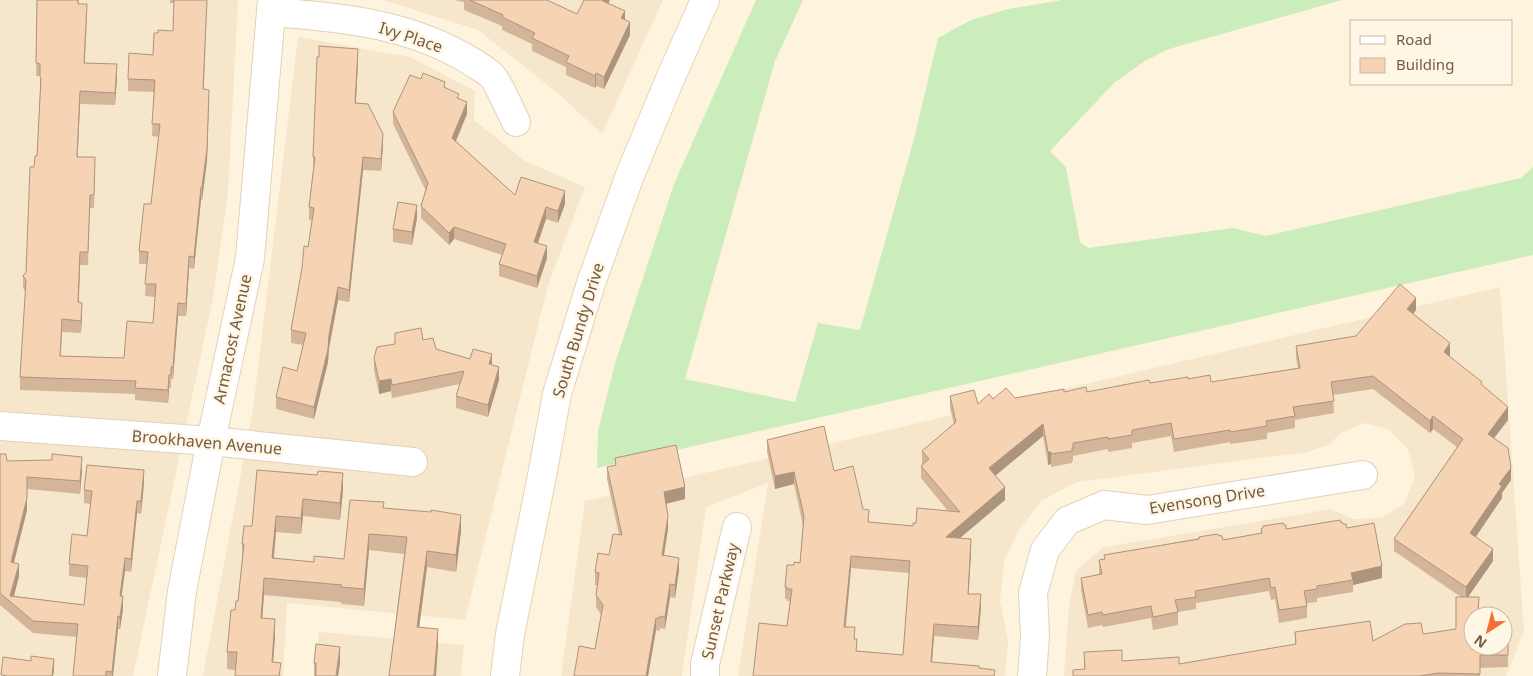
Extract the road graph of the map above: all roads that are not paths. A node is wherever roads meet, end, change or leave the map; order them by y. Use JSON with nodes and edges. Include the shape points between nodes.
{"nodes":[{"id":1,"x":705,"y":0,"type":"edge"},
{"id":2,"x":272,"y":6,"type":"edge"},
{"id":3,"x":516,"y":122,"type":"dead end"},
{"id":4,"x":0,"y":426,"type":"edge"},
{"id":5,"x":211,"y":440,"type":"junction"},
{"id":6,"x":413,"y":462,"type":"dead end"},
{"id":7,"x":1363,"y":474,"type":"dead end"},
{"id":8,"x":737,"y":527,"type":"dead end"},
{"id":9,"x":172,"y":676,"type":"edge"},
{"id":10,"x":504,"y":676,"type":"edge"},
{"id":11,"x":705,"y":676,"type":"edge"},
{"id":12,"x":1032,"y":676,"type":"edge"}],
"edges":[{"from":1,"to":10,"type":"street","name":"South Bundy Drive","via":[[630,175],[591,284],[557,394]]},
{"from":2,"to":3,"type":"street","name":"Ivy Place","via":[[311,15],[357,20],[412,34],[453,50],[492,76]]},
{"from":2,"to":5,"type":"street","name":"Armacost Avenue","via":[[250,258]]},
{"from":4,"to":5,"type":"street","name":"Brookhaven Avenue"},
{"from":5,"to":6,"type":"street","name":"Brookhaven Avenue"},
{"from":5,"to":9,"type":"street","name":"Armacost Avenue","via":[[182,590]]},
{"from":7,"to":12,"type":"street","name":"Evensong Drive","via":[[1147,510],[1104,504],[1067,520],[1045,550],[1033,593],[1035,636]]},
{"from":8,"to":11,"type":"street","name":"Sunset Parkway"}]}
